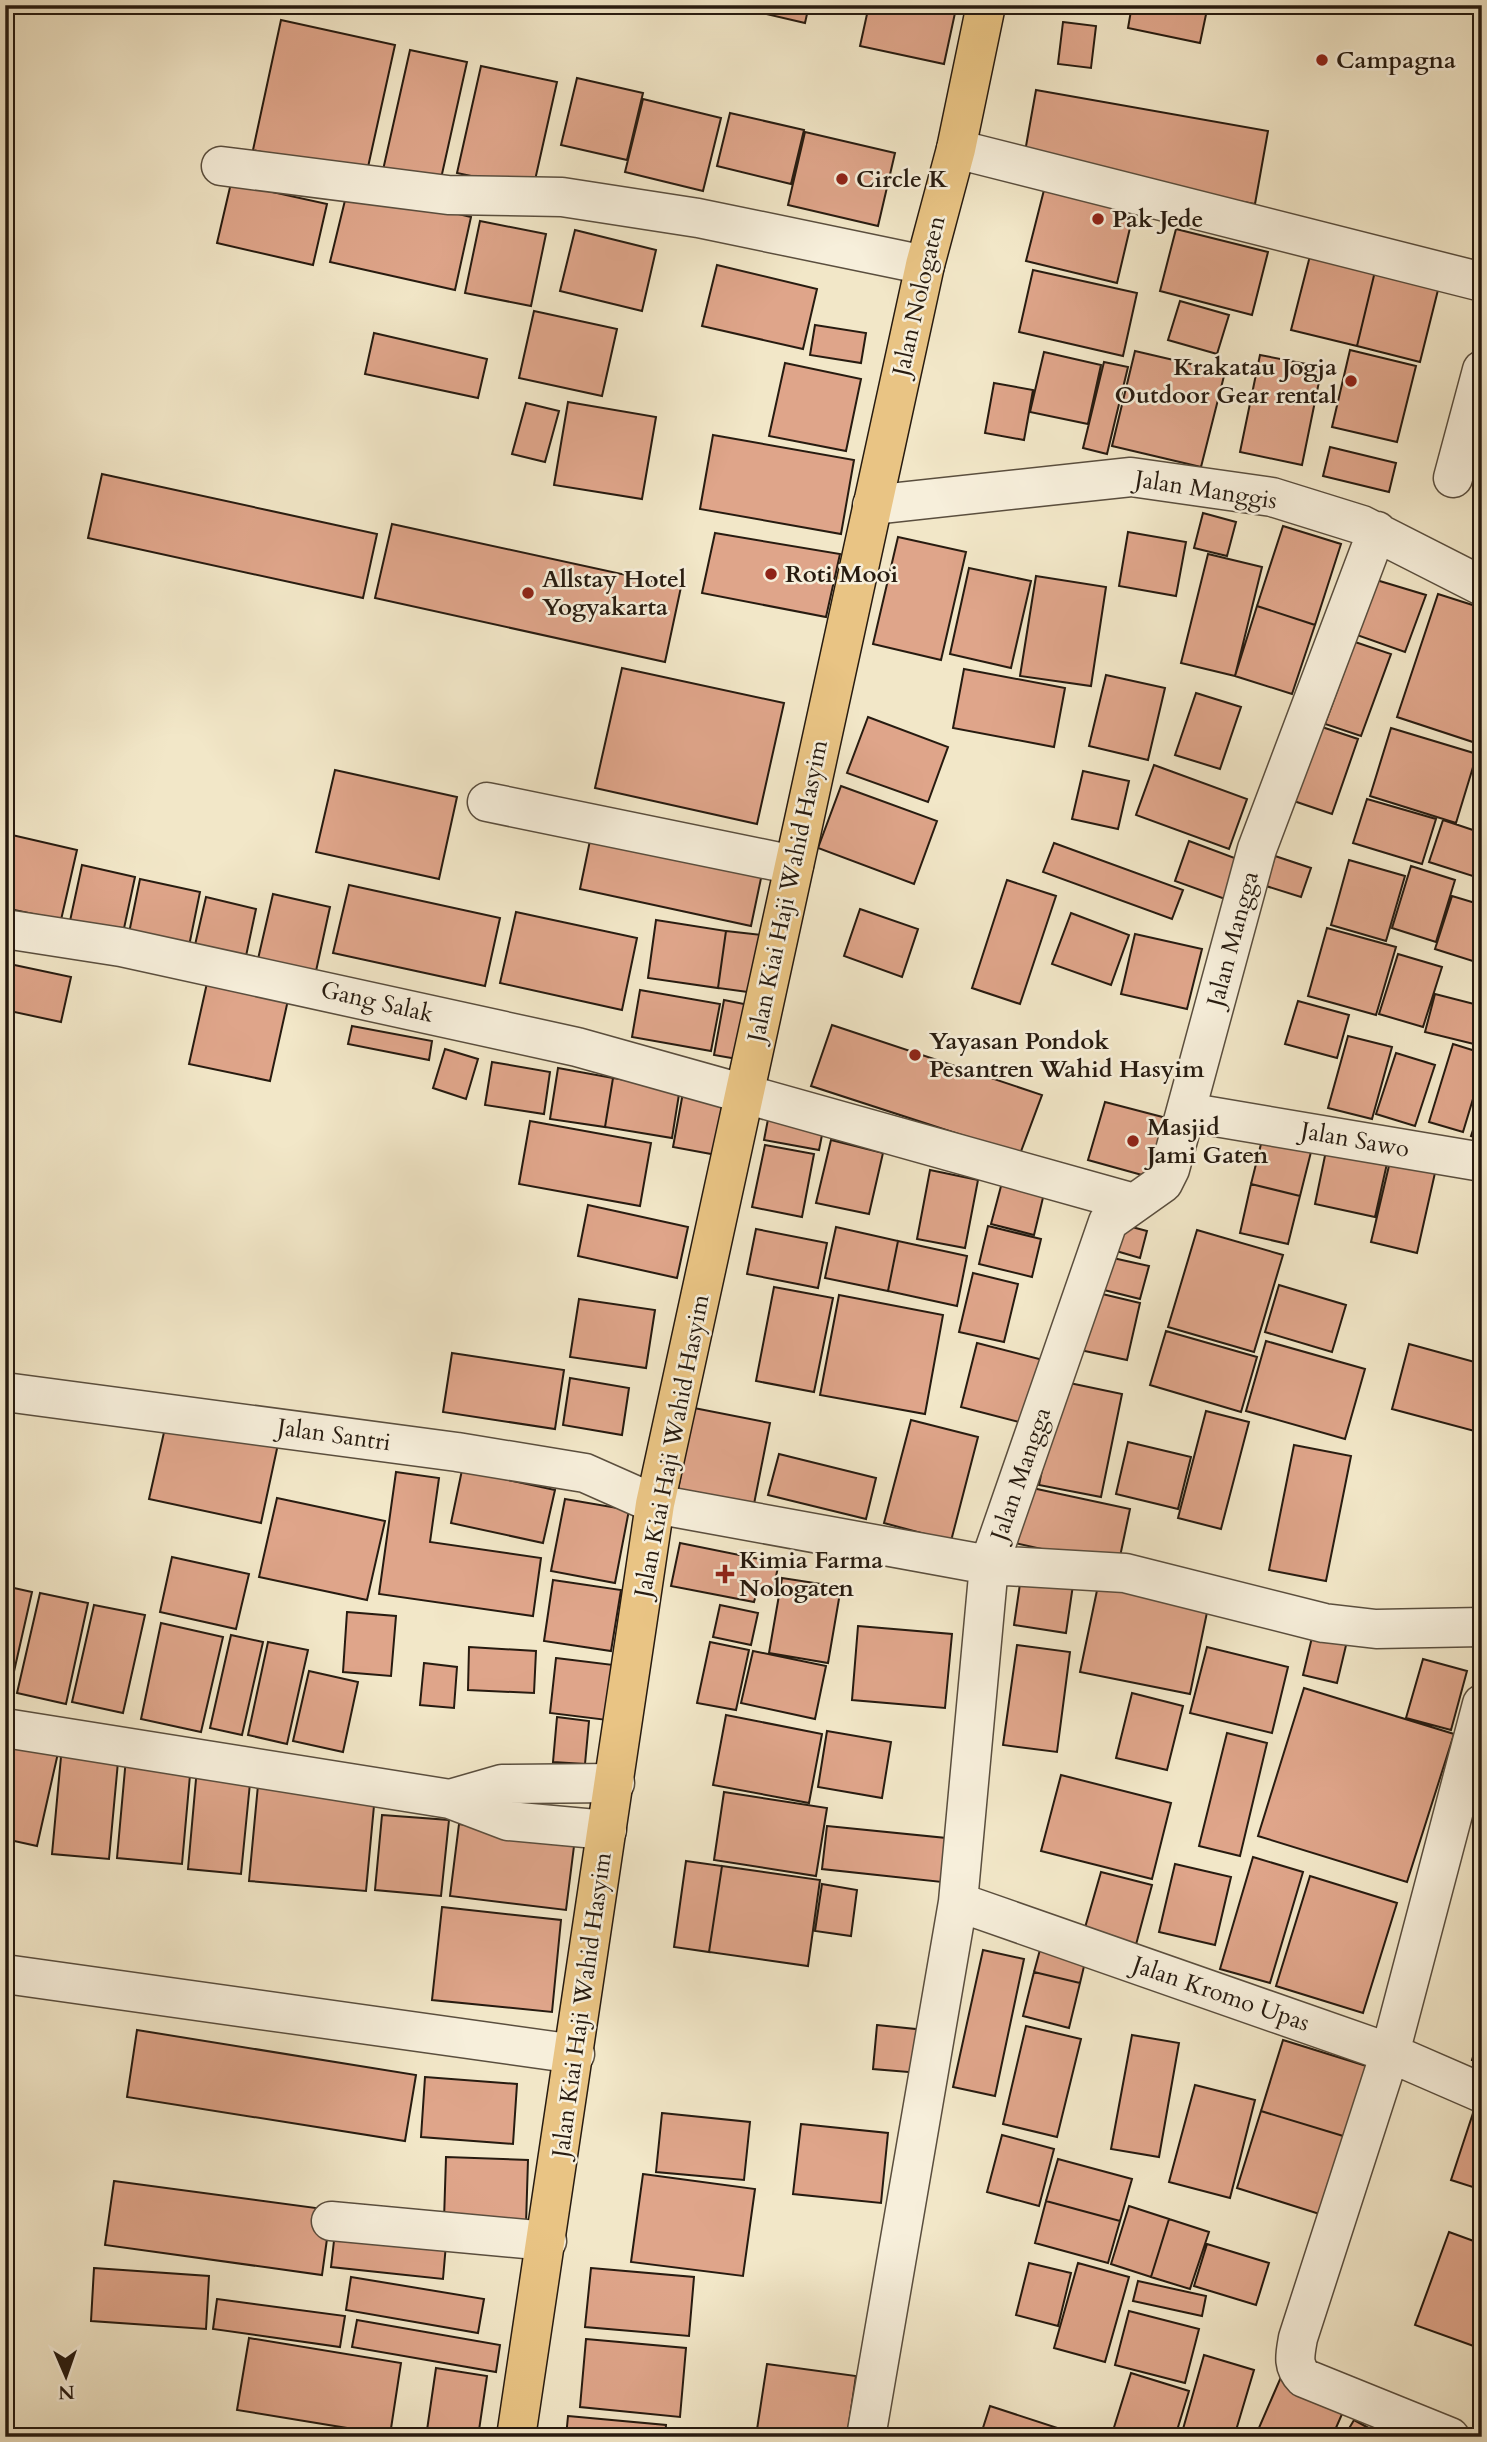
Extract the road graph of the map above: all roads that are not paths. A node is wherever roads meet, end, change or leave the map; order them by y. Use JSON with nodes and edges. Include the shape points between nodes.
{"nodes":[{"id":1,"x":986,"y":5,"type":"edge"},
{"id":2,"x":956,"y":149,"type":"junction"},
{"id":3,"x":221,"y":166,"type":"dead end"},
{"id":4,"x":925,"y":265,"type":"junction"},
{"id":5,"x":1482,"y":282,"type":"edge"},
{"id":6,"x":1482,"y":370,"type":"edge"},
{"id":7,"x":1453,"y":478,"type":"dead end"},
{"id":8,"x":872,"y":505,"type":"junction"},
{"id":9,"x":1377,"y":531,"type":"junction"},
{"id":10,"x":1482,"y":586,"type":"edge"},
{"id":11,"x":525,"y":788,"type":"dead end"},
{"id":12,"x":487,"y":802,"type":"dead end"},
{"id":13,"x":796,"y":854,"type":"junction"},
{"id":14,"x":5,"y":929,"type":"edge"},
{"id":15,"x":744,"y":1093,"type":"junction"},
{"id":16,"x":1186,"y":1112,"type":"junction"},
{"id":17,"x":1482,"y":1162,"type":"edge"},
{"id":18,"x":1135,"y":1203,"type":"junction"},
{"id":19,"x":5,"y":1392,"type":"edge"},
{"id":20,"x":655,"y":1504,"type":"junction"},
{"id":21,"x":989,"y":1565,"type":"junction"},
{"id":22,"x":1482,"y":1627,"type":"edge"},
{"id":23,"x":1482,"y":1703,"type":"edge"},
{"id":24,"x":5,"y":1728,"type":"edge"},
{"id":25,"x":615,"y":1783,"type":"junction"},
{"id":26,"x":450,"y":1799,"type":"junction"},
{"id":27,"x":607,"y":1830,"type":"junction"},
{"id":28,"x":958,"y":1902,"type":"junction"},
{"id":29,"x":5,"y":1974,"type":"edge"},
{"id":30,"x":1390,"y":2053,"type":"junction"},
{"id":31,"x":575,"y":2054,"type":"junction"},
{"id":32,"x":1482,"y":2093,"type":"edge"},
{"id":33,"x":331,"y":2221,"type":"dead end"},
{"id":34,"x":547,"y":2241,"type":"junction"},
{"id":35,"x":516,"y":2437,"type":"edge"},
{"id":36,"x":866,"y":2437,"type":"edge"},
{"id":37,"x":1450,"y":2437,"type":"edge"}],
"edges":[{"from":1,"to":2,"type":"main road","name":"Jalan Nologaten"},
{"from":2,"to":4,"type":"main road","name":"Jalan Nologaten"},
{"from":2,"to":5,"type":"street"},
{"from":3,"to":4,"type":"street","via":[[447,195],[562,197],[698,218]]},
{"from":4,"to":8,"type":"main road","name":"Jalan Nologaten"},
{"from":6,"to":7,"type":"street"},
{"from":8,"to":9,"type":"street","name":"Jalan Manggis","via":[[1131,477],[1272,498]]},
{"from":8,"to":13,"type":"main road","name":"Jalan Kiai Haji Wahid Hasyim"},
{"from":9,"to":10,"type":"street","name":"Jalan Manggis"},
{"from":9,"to":16,"type":"street","name":"Jalan Mangga","via":[[1257,849]]},
{"from":11,"to":13,"type":"street"},
{"from":12,"to":13,"type":"street"},
{"from":13,"to":15,"type":"main road","name":"Jalan Kiai Haji Wahid Hasyim"},
{"from":14,"to":15,"type":"street","name":"Gang Salak","via":[[121,947],[347,995],[577,1047]]},
{"from":15,"to":18,"type":"street","name":"Gang Salak"},
{"from":15,"to":20,"type":"main road","name":"Jalan Kiai Haji Wahid Hasyim"},
{"from":16,"to":17,"type":"street","name":"Jalan Sawo"},
{"from":16,"to":18,"type":"street","name":"Jalan Mangga","via":[[1171,1169],[1163,1183]]},
{"from":18,"to":21,"type":"street","name":"Jalan Mangga","via":[[1108,1222]]},
{"from":19,"to":20,"type":"street","name":"Jalan Santri","via":[[585,1473]]},
{"from":20,"to":21,"type":"street","name":"Jalan Santri"},
{"from":20,"to":25,"type":"main road","name":"Jalan Kiai Haji Wahid Hasyim"},
{"from":21,"to":22,"type":"street","name":"Jalan Santri","via":[[1125,1573],[1324,1623],[1376,1629]]},
{"from":21,"to":28,"type":"street","name":"Jalan Mangga"},
{"from":23,"to":30,"type":"street"},
{"from":24,"to":26,"type":"street"},
{"from":25,"to":26,"type":"street","via":[[502,1784]]},
{"from":25,"to":27,"type":"main road","name":"Jalan Kiai Haji Wahid Hasyim"},
{"from":26,"to":27,"type":"street","via":[[508,1821]]},
{"from":27,"to":31,"type":"main road","name":"Jalan Kiai Haji Wahid Hasyim"},
{"from":28,"to":30,"type":"street","name":"Jalan Kromo Upas"},
{"from":28,"to":36,"type":"street","name":"Jalan Mangga"},
{"from":29,"to":31,"type":"street"},
{"from":30,"to":32,"type":"street","name":"Jalan Kromo Upas"},
{"from":30,"to":37,"type":"street","via":[[1294,2360],[1304,2378]]},
{"from":31,"to":34,"type":"main road","name":"Jalan Kiai Haji Wahid Hasyim"},
{"from":33,"to":34,"type":"street"},
{"from":34,"to":35,"type":"main road","name":"Jalan Kiai Haji Wahid Hasyim"}]}
